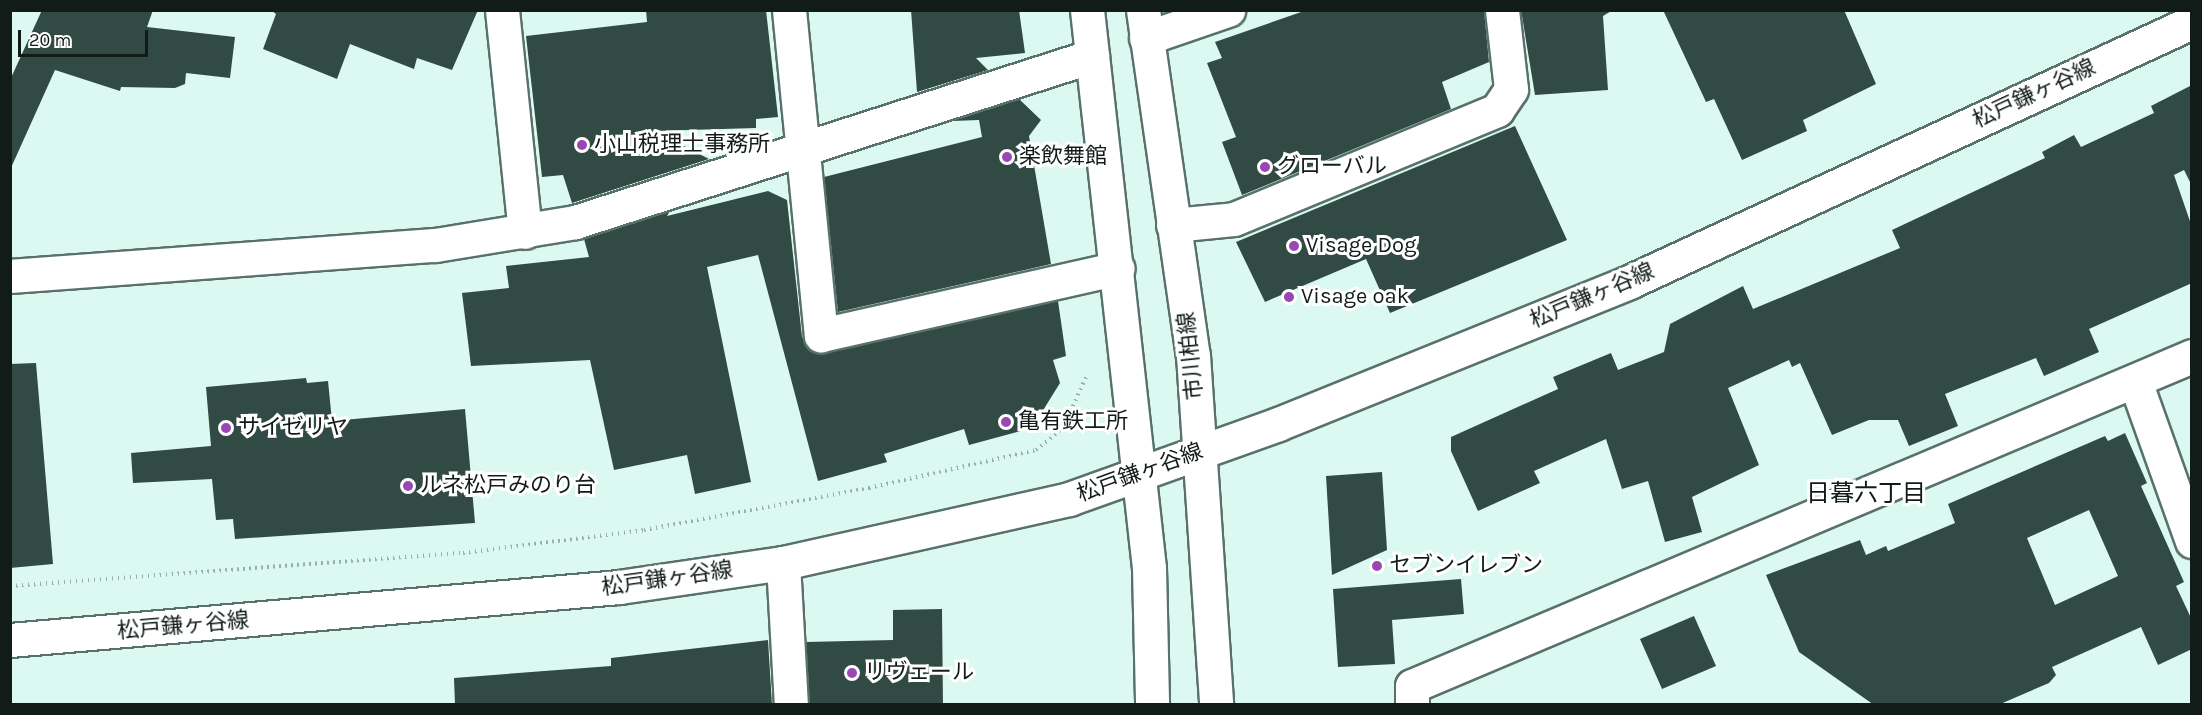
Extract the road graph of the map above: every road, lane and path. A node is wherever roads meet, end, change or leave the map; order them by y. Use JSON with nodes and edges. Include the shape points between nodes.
{"nodes":[{"id":1,"x":502,"y":10,"type":"edge"},
{"id":2,"x":789,"y":10,"type":"edge"},
{"id":3,"x":1087,"y":10,"type":"edge"},
{"id":4,"x":1228,"y":10,"type":"edge"},
{"id":5,"x":1502,"y":10,"type":"edge"},
{"id":6,"x":2192,"y":22,"type":"edge"},
{"id":7,"x":1144,"y":24,"type":"edge"},
{"id":8,"x":1092,"y":56,"type":"junction"},
{"id":9,"x":801,"y":148,"type":"junction"},
{"id":10,"x":1173,"y":225,"type":"junction"},
{"id":11,"x":525,"y":232,"type":"junction"},
{"id":12,"x":1118,"y":268,"type":"junction"},
{"id":13,"x":10,"y":276,"type":"edge"},
{"id":14,"x":2192,"y":357,"type":"edge"},
{"id":15,"x":1089,"y":368,"type":"dead end"},
{"id":16,"x":2135,"y":381,"type":"junction"},
{"id":17,"x":1199,"y":451,"type":"junction"},
{"id":18,"x":1138,"y":474,"type":"junction"},
{"id":19,"x":2192,"y":541,"type":"edge"},
{"id":20,"x":783,"y":563,"type":"junction"},
{"id":21,"x":10,"y":586,"type":"edge"},
{"id":22,"x":10,"y":640,"type":"edge"},
{"id":23,"x":790,"y":705,"type":"edge"},
{"id":24,"x":1152,"y":705,"type":"edge"},
{"id":25,"x":1216,"y":705,"type":"edge"},
{"id":26,"x":1412,"y":705,"type":"edge"}],
"edges":[{"from":1,"to":11,"type":"street"},
{"from":2,"to":9,"type":"street"},
{"from":3,"to":8,"type":"street"},
{"from":4,"to":7,"type":"street"},
{"from":5,"to":10,"type":"street","via":[[1511,89],[1497,110],[1233,219]]},
{"from":6,"to":17,"type":"street","name":"松戸鎌ヶ谷線","via":[[1629,282]]},
{"from":7,"to":10,"type":"street","name":"市川柏線"},
{"from":8,"to":9,"type":"street"},
{"from":8,"to":12,"type":"street"},
{"from":9,"to":11,"type":"street","via":[[575,222]]},
{"from":9,"to":12,"type":"street","via":[[821,335]]},
{"from":10,"to":17,"type":"street","name":"市川柏線","via":[[1193,355]]},
{"from":11,"to":13,"type":"street","via":[[435,245]]},
{"from":12,"to":18,"type":"street"},
{"from":14,"to":16,"type":"street"},
{"from":15,"to":21,"type":"path","via":[[1063,428],[1036,450],[868,488],[644,530],[463,553]]},
{"from":16,"to":19,"type":"street"},
{"from":16,"to":26,"type":"street","via":[[1412,686]]},
{"from":17,"to":18,"type":"street","name":"松戸鎌ヶ谷線"},
{"from":17,"to":25,"type":"street","name":"市川柏線"},
{"from":18,"to":20,"type":"street","name":"松戸鎌ヶ谷線","via":[[1069,499]]},
{"from":18,"to":24,"type":"street","via":[[1149,568]]},
{"from":20,"to":22,"type":"street","name":"松戸鎌ヶ谷線","via":[[465,603]]},
{"from":20,"to":23,"type":"street"}]}
